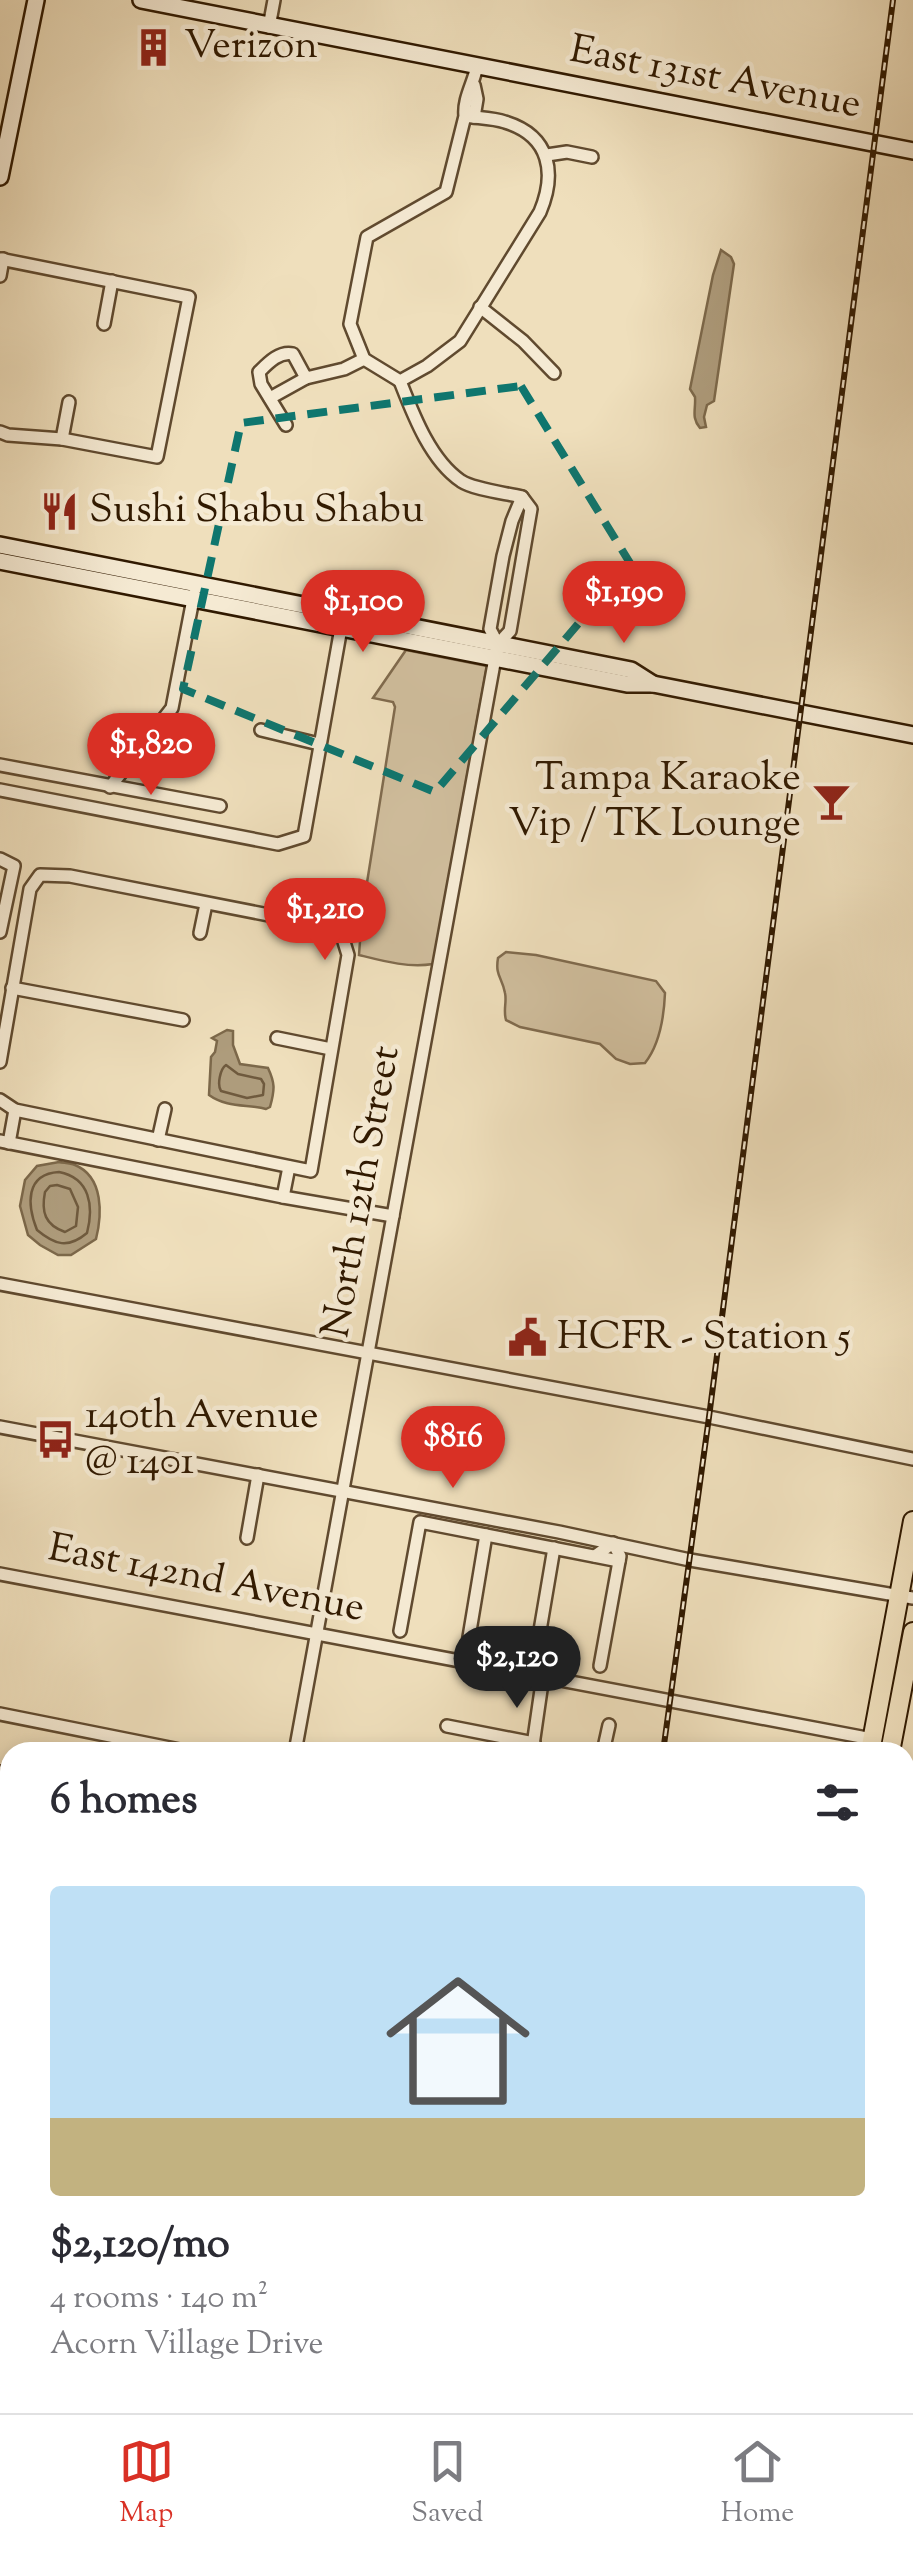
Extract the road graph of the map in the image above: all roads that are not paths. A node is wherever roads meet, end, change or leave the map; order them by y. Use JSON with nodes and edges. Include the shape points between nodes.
{"nodes":[{"id":1,"x":36,"y":0,"type":"edge"},
{"id":2,"x":141,"y":0,"type":"edge"},
{"id":3,"x":274,"y":0,"type":"edge"},
{"id":4,"x":269,"y":27,"type":"junction"},
{"id":5,"x":477,"y":66,"type":"junction"},
{"id":6,"x":470,"y":116,"type":"junction"},
{"id":7,"x":913,"y":151,"type":"edge"},
{"id":8,"x":547,"y":155,"type":"junction"},
{"id":9,"x":592,"y":157,"type":"dead end"},
{"id":10,"x":0,"y":177,"type":"edge"},
{"id":11,"x":2,"y":259,"type":"edge"},
{"id":12,"x":0,"y":276,"type":"edge"},
{"id":13,"x":112,"y":282,"type":"junction"},
{"id":14,"x":480,"y":308,"type":"junction"},
{"id":15,"x":104,"y":324,"type":"dead end"},
{"id":16,"x":364,"y":359,"type":"junction"},
{"id":17,"x":554,"y":374,"type":"dead end"},
{"id":18,"x":306,"y":378,"type":"junction"},
{"id":19,"x":400,"y":381,"type":"junction"},
{"id":20,"x":270,"y":398,"type":"junction"},
{"id":21,"x":69,"y":402,"type":"dead end"},
{"id":22,"x":286,"y":425,"type":"dead end"},
{"id":23,"x":4,"y":433,"type":"edge"},
{"id":24,"x":62,"y":439,"type":"junction"},
{"id":25,"x":522,"y":497,"type":"junction"},
{"id":26,"x":0,"y":546,"type":"edge"},
{"id":27,"x":0,"y":560,"type":"edge"},
{"id":28,"x":195,"y":592,"type":"junction"},
{"id":29,"x":341,"y":628,"type":"junction"},
{"id":30,"x":437,"y":631,"type":"junction"},
{"id":31,"x":497,"y":651,"type":"junction"},
{"id":32,"x":261,"y":730,"type":"dead end"},
{"id":33,"x":913,"y":735,"type":"edge"},
{"id":34,"x":319,"y":744,"type":"junction"},
{"id":35,"x":0,"y":765,"type":"edge"},
{"id":36,"x":110,"y":787,"type":"junction"},
{"id":37,"x":0,"y":790,"type":"edge"},
{"id":38,"x":220,"y":806,"type":"dead end"},
{"id":39,"x":0,"y":859,"type":"edge"},
{"id":40,"x":206,"y":904,"type":"junction"},
{"id":41,"x":0,"y":932,"type":"edge"},
{"id":42,"x":200,"y":932,"type":"dead end"},
{"id":43,"x":12,"y":988,"type":"junction"},
{"id":44,"x":183,"y":1020,"type":"dead end"},
{"id":45,"x":277,"y":1038,"type":"dead end"},
{"id":46,"x":331,"y":1049,"type":"junction"},
{"id":47,"x":0,"y":1062,"type":"edge"},
{"id":48,"x":0,"y":1100,"type":"edge"},
{"id":49,"x":165,"y":1109,"type":"dead end"},
{"id":50,"x":15,"y":1110,"type":"junction"},
{"id":51,"x":158,"y":1140,"type":"junction"},
{"id":52,"x":4,"y":1142,"type":"edge"},
{"id":53,"x":289,"y":1168,"type":"junction"},
{"id":54,"x":284,"y":1197,"type":"junction"},
{"id":55,"x":392,"y":1216,"type":"junction"},
{"id":56,"x":0,"y":1284,"type":"edge"},
{"id":57,"x":368,"y":1352,"type":"junction"},
{"id":58,"x":0,"y":1427,"type":"edge"},
{"id":59,"x":913,"y":1459,"type":"edge"},
{"id":60,"x":258,"y":1475,"type":"junction"},
{"id":61,"x":344,"y":1491,"type":"junction"},
{"id":62,"x":913,"y":1522,"type":"edge"},
{"id":63,"x":486,"y":1535,"type":"junction"},
{"id":64,"x":246,"y":1538,"type":"dead end"},
{"id":65,"x":613,"y":1543,"type":"junction"},
{"id":66,"x":554,"y":1548,"type":"junction"},
{"id":67,"x":595,"y":1556,"type":"junction"},
{"id":68,"x":619,"y":1560,"type":"junction"},
{"id":69,"x":0,"y":1574,"type":"edge"},
{"id":70,"x":907,"y":1588,"type":"edge"},
{"id":71,"x":400,"y":1631,"type":"dead end"},
{"id":72,"x":913,"y":1632,"type":"edge"},
{"id":73,"x":318,"y":1634,"type":"junction"},
{"id":74,"x":468,"y":1642,"type":"dead end"},
{"id":75,"x":536,"y":1654,"type":"dead end"},
{"id":76,"x":600,"y":1666,"type":"dead end"},
{"id":77,"x":543,"y":1676,"type":"junction"},
{"id":78,"x":0,"y":1714,"type":"edge"},
{"id":79,"x":609,"y":1725,"type":"dead end"},
{"id":80,"x":448,"y":1726,"type":"dead end"},
{"id":81,"x":895,"y":1726,"type":"junction"},
{"id":82,"x":140,"y":1742,"type":"edge"},
{"id":83,"x":297,"y":1742,"type":"edge"},
{"id":84,"x":510,"y":1742,"type":"edge"},
{"id":85,"x":534,"y":1742,"type":"edge"},
{"id":86,"x":605,"y":1742,"type":"edge"},
{"id":87,"x":852,"y":1742,"type":"edge"},
{"id":88,"x":872,"y":1742,"type":"edge"},
{"id":89,"x":877,"y":1742,"type":"edge"},
{"id":90,"x":892,"y":1742,"type":"edge"}],
"edges":[{"from":1,"to":10,"type":"main road"},
{"from":2,"to":4,"type":"main road","name":"East 131st Avenue"},
{"from":3,"to":4,"type":"street"},
{"from":4,"to":5,"type":"main road","name":"East 131st Avenue"},
{"from":5,"to":6,"type":"street","via":[[467,96]]},
{"from":5,"to":7,"type":"main road","name":"East 131st Avenue"},
{"from":6,"to":8,"type":"street","via":[[526,132]]},
{"from":6,"to":16,"type":"street","via":[[446,192],[367,238],[350,324]]},
{"from":8,"to":9,"type":"street"},
{"from":8,"to":14,"type":"street","via":[[550,178],[540,212]]},
{"from":11,"to":12,"type":"street"},
{"from":11,"to":13,"type":"street"},
{"from":13,"to":15,"type":"street"},
{"from":13,"to":24,"type":"street","via":[[189,297],[157,457]]},
{"from":14,"to":17,"type":"street"},
{"from":14,"to":19,"type":"street","via":[[460,340]]},
{"from":16,"to":18,"type":"street"},
{"from":16,"to":19,"type":"street"},
{"from":18,"to":20,"type":"street"},
{"from":18,"to":20,"type":"street","via":[[293,354],[270,360],[260,372]]},
{"from":19,"to":25,"type":"street","via":[[426,440],[447,468],[464,483]]},
{"from":20,"to":22,"type":"street"},
{"from":21,"to":24,"type":"street"},
{"from":23,"to":24,"type":"street"},
{"from":25,"to":31,"type":"street","via":[[490,629]]},
{"from":25,"to":31,"type":"street","via":[[531,509],[510,631]]},
{"from":26,"to":28,"type":"main road"},
{"from":27,"to":28,"type":"main road"},
{"from":28,"to":29,"type":"main road"},
{"from":28,"to":30,"type":"main road"},
{"from":28,"to":36,"type":"street","via":[[172,708]]},
{"from":29,"to":30,"type":"main road"},
{"from":29,"to":31,"type":"main road"},
{"from":29,"to":34,"type":"street"},
{"from":30,"to":31,"type":"main road"},
{"from":31,"to":33,"type":"main road","via":[[627,684]]},
{"from":31,"to":55,"type":"street","name":"North 12th Street"},
{"from":32,"to":34,"type":"street"},
{"from":34,"to":37,"type":"street","via":[[304,836],[278,844]]},
{"from":35,"to":36,"type":"street"},
{"from":36,"to":38,"type":"street"},
{"from":39,"to":41,"type":"street","via":[[14,866]]},
{"from":40,"to":42,"type":"street"},
{"from":40,"to":43,"type":"street","via":[[40,875],[30,888]]},
{"from":40,"to":46,"type":"street","via":[[340,929],[348,955]]},
{"from":43,"to":44,"type":"street"},
{"from":43,"to":47,"type":"street"},
{"from":45,"to":46,"type":"street"},
{"from":46,"to":53,"type":"street","via":[[311,1171]]},
{"from":48,"to":50,"type":"street"},
{"from":49,"to":51,"type":"street"},
{"from":50,"to":51,"type":"street"},
{"from":50,"to":52,"type":"street"},
{"from":51,"to":53,"type":"street"},
{"from":52,"to":54,"type":"street"},
{"from":53,"to":54,"type":"street"},
{"from":54,"to":55,"type":"street"},
{"from":55,"to":57,"type":"street","name":"North 12th Street"},
{"from":56,"to":57,"type":"street"},
{"from":57,"to":59,"type":"street"},
{"from":57,"to":61,"type":"street","name":"North 12th Street"},
{"from":58,"to":60,"type":"street"},
{"from":60,"to":61,"type":"street"},
{"from":60,"to":64,"type":"street"},
{"from":61,"to":65,"type":"street"},
{"from":61,"to":73,"type":"street","name":"North 12th Street"},
{"from":62,"to":70,"type":"main road"},
{"from":63,"to":66,"type":"street"},
{"from":63,"to":71,"type":"street","via":[[420,1522]]},
{"from":63,"to":74,"type":"street"},
{"from":65,"to":67,"type":"street"},
{"from":65,"to":68,"type":"street"},
{"from":65,"to":70,"type":"street","via":[[690,1560]]},
{"from":66,"to":67,"type":"street"},
{"from":66,"to":75,"type":"street"},
{"from":67,"to":68,"type":"street"},
{"from":68,"to":76,"type":"street"},
{"from":69,"to":73,"type":"street","name":"East 142nd Avenue"},
{"from":70,"to":88,"type":"main road"},
{"from":72,"to":81,"type":"main road"},
{"from":73,"to":77,"type":"street","name":"East 142nd Avenue"},
{"from":73,"to":83,"type":"street","name":"North 12th Street"},
{"from":77,"to":85,"type":"street"},
{"from":77,"to":87,"type":"street","name":"East 142nd Avenue"},
{"from":78,"to":82,"type":"street"},
{"from":79,"to":86,"type":"street"},
{"from":80,"to":84,"type":"street"},
{"from":81,"to":89,"type":"main road"},
{"from":81,"to":90,"type":"main road"}]}
